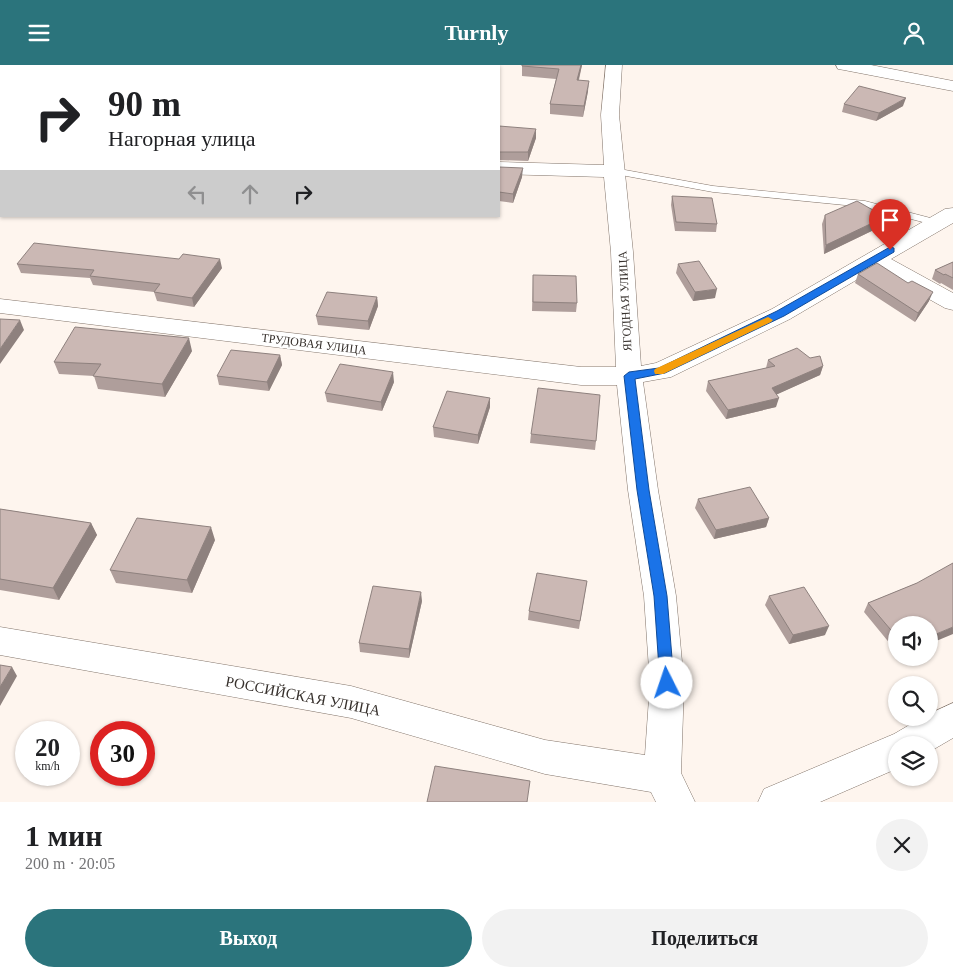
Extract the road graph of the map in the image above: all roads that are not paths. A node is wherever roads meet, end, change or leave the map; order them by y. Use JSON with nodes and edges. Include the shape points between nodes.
{"nodes":[{"id":1,"x":614,"y":65,"type":"edge"},
{"id":2,"x":844,"y":65,"type":"edge"},
{"id":3,"x":953,"y":86,"type":"edge"},
{"id":4,"x":500,"y":168,"type":"edge"},
{"id":5,"x":614,"y":171,"type":"junction"},
{"id":6,"x":945,"y":218,"type":"edge"},
{"id":7,"x":874,"y":259,"type":"junction"},
{"id":8,"x":953,"y":303,"type":"edge"},
{"id":9,"x":0,"y":306,"type":"edge"},
{"id":10,"x":629,"y":376,"type":"junction"},
{"id":11,"x":0,"y":641,"type":"edge"},
{"id":12,"x":953,"y":719,"type":"edge"},
{"id":13,"x":924,"y":736,"type":"edge"},
{"id":14,"x":888,"y":754,"type":"edge"},
{"id":15,"x":669,"y":789,"type":"edge"},
{"id":16,"x":777,"y":802,"type":"edge"}],
"edges":[{"from":1,"to":5,"type":"street","name":"ЯГОДНАЯ УЛИЦА","via":[[610,115]]},
{"from":2,"to":3,"type":"street"},
{"from":4,"to":5,"type":"street"},
{"from":5,"to":6,"type":"lane","via":[[669,183],[865,204]]},
{"from":5,"to":10,"type":"street","name":"ЯГОДНАЯ УЛИЦА"},
{"from":6,"to":7,"type":"street","name":"ТРУДОВАЯ УЛИЦА"},
{"from":7,"to":8,"type":"street"},
{"from":7,"to":10,"type":"street","name":"ТРУДОВАЯ УЛИЦА","via":[[781,314],[662,371]]},
{"from":9,"to":10,"type":"street","name":"ТРУДОВАЯ УЛИЦА","via":[[581,376]]},
{"from":10,"to":15,"type":"street","name":"ЯГОДНАЯ УЛИЦА","via":[[660,596],[667,683]]},
{"from":11,"to":15,"type":"street","name":"РОССИЙСКАЯ УЛИЦА","via":[[351,703]]},
{"from":12,"to":13,"type":"street"},
{"from":14,"to":16,"type":"street"}]}
